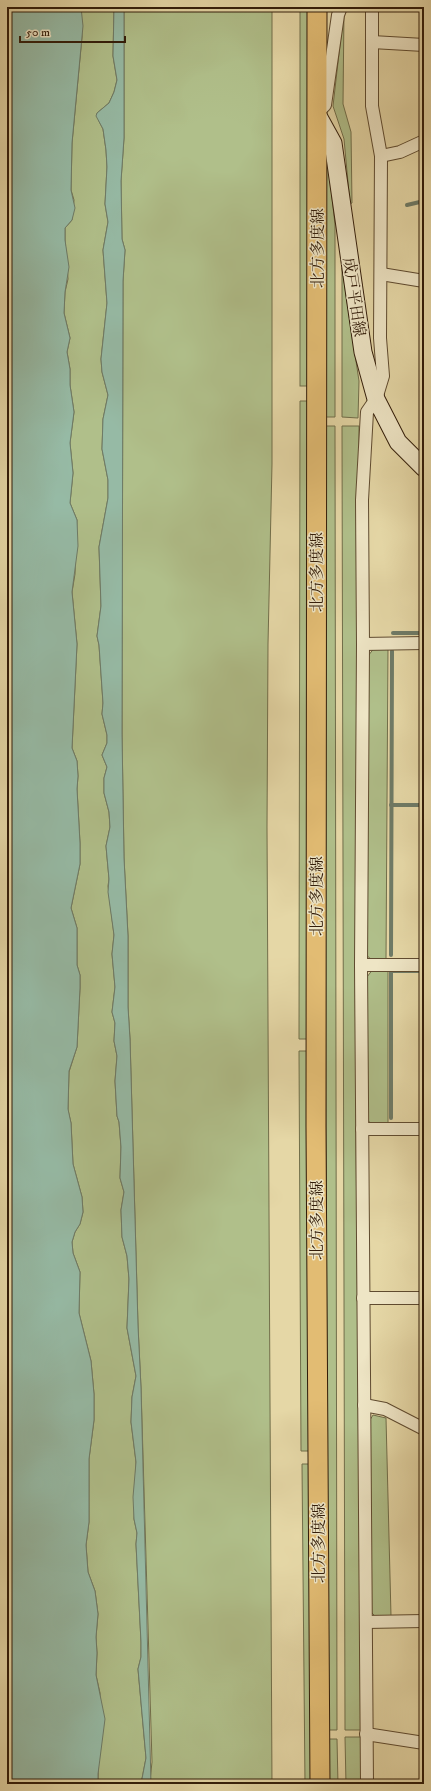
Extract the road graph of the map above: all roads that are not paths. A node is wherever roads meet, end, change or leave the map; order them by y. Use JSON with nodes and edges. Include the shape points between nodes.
{"nodes":[{"id":1,"x":317,"y":7,"type":"edge"},
{"id":2,"x":341,"y":7,"type":"edge"},
{"id":3,"x":372,"y":7,"type":"edge"},
{"id":4,"x":372,"y":42,"type":"junction"},
{"id":5,"x":424,"y":45,"type":"edge"},
{"id":6,"x":317,"y":114,"type":"junction"},
{"id":7,"x":424,"y":141,"type":"edge"},
{"id":8,"x":381,"y":156,"type":"junction"},
{"id":9,"x":381,"y":274,"type":"junction"},
{"id":10,"x":424,"y":281,"type":"edge"},
{"id":11,"x":376,"y":399,"type":"junction"},
{"id":12,"x":424,"y":468,"type":"edge"},
{"id":13,"x":424,"y":643,"type":"edge"},
{"id":14,"x":364,"y":644,"type":"junction"},
{"id":15,"x":361,"y":965,"type":"junction"},
{"id":16,"x":424,"y":965,"type":"edge"},
{"id":17,"x":362,"y":1129,"type":"junction"},
{"id":18,"x":424,"y":1129,"type":"edge"},
{"id":19,"x":363,"y":1298,"type":"junction"},
{"id":20,"x":424,"y":1298,"type":"edge"},
{"id":21,"x":364,"y":1405,"type":"junction"},
{"id":22,"x":424,"y":1429,"type":"edge"},
{"id":23,"x":424,"y":1621,"type":"edge"},
{"id":24,"x":366,"y":1622,"type":"junction"},
{"id":25,"x":366,"y":1734,"type":"junction"},
{"id":26,"x":424,"y":1743,"type":"edge"},
{"id":27,"x":320,"y":1784,"type":"edge"},
{"id":28,"x":367,"y":1784,"type":"edge"}],
"edges":[{"from":1,"to":6,"type":"main road","name":"北方多度線"},
{"from":2,"to":6,"type":"street","via":[[325,104]]},
{"from":3,"to":4,"type":"street"},
{"from":4,"to":5,"type":"street"},
{"from":4,"to":8,"type":"street","via":[[372,106]]},
{"from":6,"to":11,"type":"main road","name":"成戸平田線","via":[[334,143],[363,352]]},
{"from":6,"to":27,"type":"main road","name":"北方多度線","via":[[316,1127]]},
{"from":7,"to":8,"type":"street","via":[[400,152]]},
{"from":8,"to":9,"type":"street"},
{"from":9,"to":10,"type":"street"},
{"from":9,"to":11,"type":"street","via":[[380,338],[384,376]]},
{"from":11,"to":12,"type":"main road","name":"成戸平田線","via":[[398,442]]},
{"from":11,"to":14,"type":"street","via":[[367,412],[362,500]]},
{"from":13,"to":14,"type":"street"},
{"from":14,"to":15,"type":"street"},
{"from":15,"to":16,"type":"street"},
{"from":15,"to":17,"type":"street"},
{"from":17,"to":18,"type":"street"},
{"from":17,"to":19,"type":"street"},
{"from":19,"to":20,"type":"street"},
{"from":19,"to":21,"type":"street"},
{"from":21,"to":22,"type":"street","via":[[385,1409]]},
{"from":21,"to":24,"type":"street"},
{"from":23,"to":24,"type":"street"},
{"from":24,"to":25,"type":"street"},
{"from":25,"to":26,"type":"street"},
{"from":25,"to":28,"type":"street"}]}
